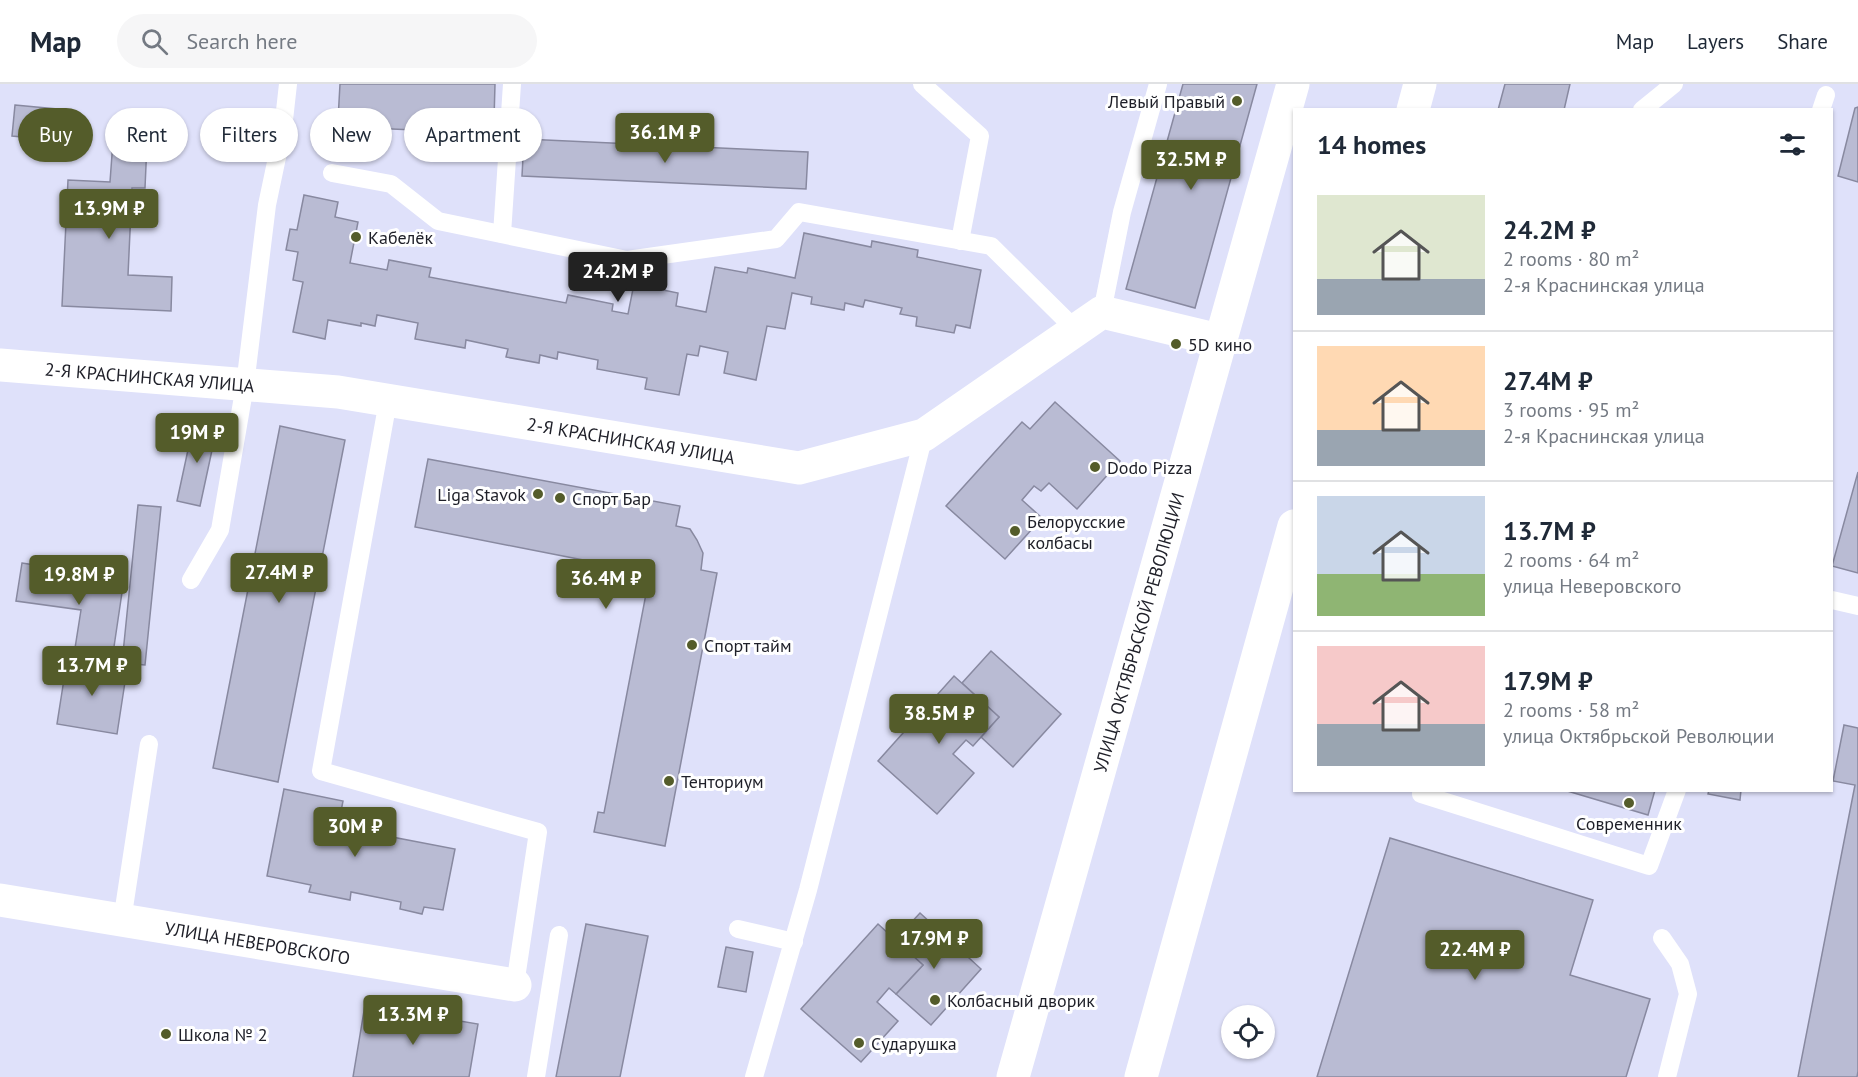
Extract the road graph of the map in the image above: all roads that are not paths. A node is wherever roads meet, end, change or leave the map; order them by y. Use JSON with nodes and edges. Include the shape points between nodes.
{"nodes":[{"id":1,"x":288,"y":84,"type":"edge"},
{"id":2,"x":512,"y":84,"type":"edge"},
{"id":3,"x":922,"y":84,"type":"edge"},
{"id":4,"x":1158,"y":84,"type":"edge"},
{"id":5,"x":1293,"y":84,"type":"edge"},
{"id":6,"x":1420,"y":84,"type":"edge"},
{"id":7,"x":1674,"y":84,"type":"edge"},
{"id":8,"x":1414,"y":108,"type":"edge"},
{"id":9,"x":1644,"y":108,"type":"edge"},
{"id":10,"x":332,"y":173,"type":"dead end"},
{"id":11,"x":502,"y":234,"type":"junction"},
{"id":12,"x":960,"y":241,"type":"junction"},
{"id":13,"x":1088,"y":321,"type":"junction"},
{"id":14,"x":1219,"y":340,"type":"junction"},
{"id":15,"x":0,"y":365,"type":"edge"},
{"id":16,"x":245,"y":385,"type":"junction"},
{"id":17,"x":387,"y":401,"type":"junction"},
{"id":18,"x":924,"y":435,"type":"junction"},
{"id":19,"x":1293,"y":530,"type":"edge"},
{"id":20,"x":192,"y":580,"type":"dead end"},
{"id":21,"x":1833,"y":600,"type":"edge"},
{"id":22,"x":1858,"y":606,"type":"edge"},
{"id":23,"x":149,"y":744,"type":"dead end"},
{"id":24,"x":1676,"y":792,"type":"edge"},
{"id":25,"x":1420,"y":794,"type":"dead end"},
{"id":26,"x":0,"y":900,"type":"edge"},
{"id":27,"x":122,"y":921,"type":"junction"},
{"id":28,"x":738,"y":929,"type":"dead end"},
{"id":29,"x":559,"y":935,"type":"dead end"},
{"id":30,"x":1662,"y":938,"type":"dead end"},
{"id":31,"x":794,"y":942,"type":"junction"},
{"id":32,"x":515,"y":985,"type":"joint"},
{"id":33,"x":536,"y":1077,"type":"edge"},
{"id":34,"x":754,"y":1077,"type":"edge"},
{"id":35,"x":1013,"y":1077,"type":"edge"},
{"id":36,"x":1141,"y":1077,"type":"edge"},
{"id":37,"x":1667,"y":1077,"type":"edge"}],
"edges":[{"from":1,"to":16,"type":"lane","via":[[267,205]]},
{"from":2,"to":11,"type":"lane"},
{"from":3,"to":12,"type":"lane","via":[[980,136]]},
{"from":4,"to":13,"type":"lane"},
{"from":5,"to":14,"type":"street","name":"УЛИЦА ОКТЯБРЬСКОЙ РЕВОЛЮЦИИ"},
{"from":6,"to":8,"type":"street"},
{"from":7,"to":9,"type":"lane"},
{"from":10,"to":11,"type":"lane","via":[[391,184],[438,221]]},
{"from":11,"to":12,"type":"lane","via":[[627,260],[776,239],[799,212]]},
{"from":12,"to":13,"type":"lane","via":[[991,246]]},
{"from":13,"to":14,"type":"street"},
{"from":13,"to":18,"type":"street","name":"2-Я КРАСНИНСКАЯ УЛИЦА"},
{"from":14,"to":35,"type":"street","name":"УЛИЦА ОКТЯБРЬСКОЙ РЕВОЛЮЦИИ"},
{"from":15,"to":16,"type":"street","name":"2-Я КРАСНИНСКАЯ УЛИЦА"},
{"from":16,"to":17,"type":"street","name":"2-Я КРАСНИНСКАЯ УЛИЦА","via":[[338,392]]},
{"from":16,"to":20,"type":"lane","via":[[220,530]]},
{"from":17,"to":18,"type":"street","name":"2-Я КРАСНИНСКАЯ УЛИЦА","via":[[799,468]]},
{"from":17,"to":32,"type":"lane","via":[[321,771],[538,832]]},
{"from":18,"to":31,"type":"lane"},
{"from":19,"to":36,"type":"street"},
{"from":21,"to":22,"type":"lane"},
{"from":23,"to":27,"type":"lane"},
{"from":24,"to":25,"type":"lane","via":[[1649,866]]},
{"from":26,"to":27,"type":"street","name":"УЛИЦА НЕВЕРОВСКОГО"},
{"from":27,"to":32,"type":"street","name":"УЛИЦА НЕВЕРОВСКОГО"},
{"from":28,"to":31,"type":"lane"},
{"from":29,"to":33,"type":"lane"},
{"from":30,"to":37,"type":"lane","via":[[1680,964],[1688,994]]},
{"from":31,"to":34,"type":"lane"}]}
